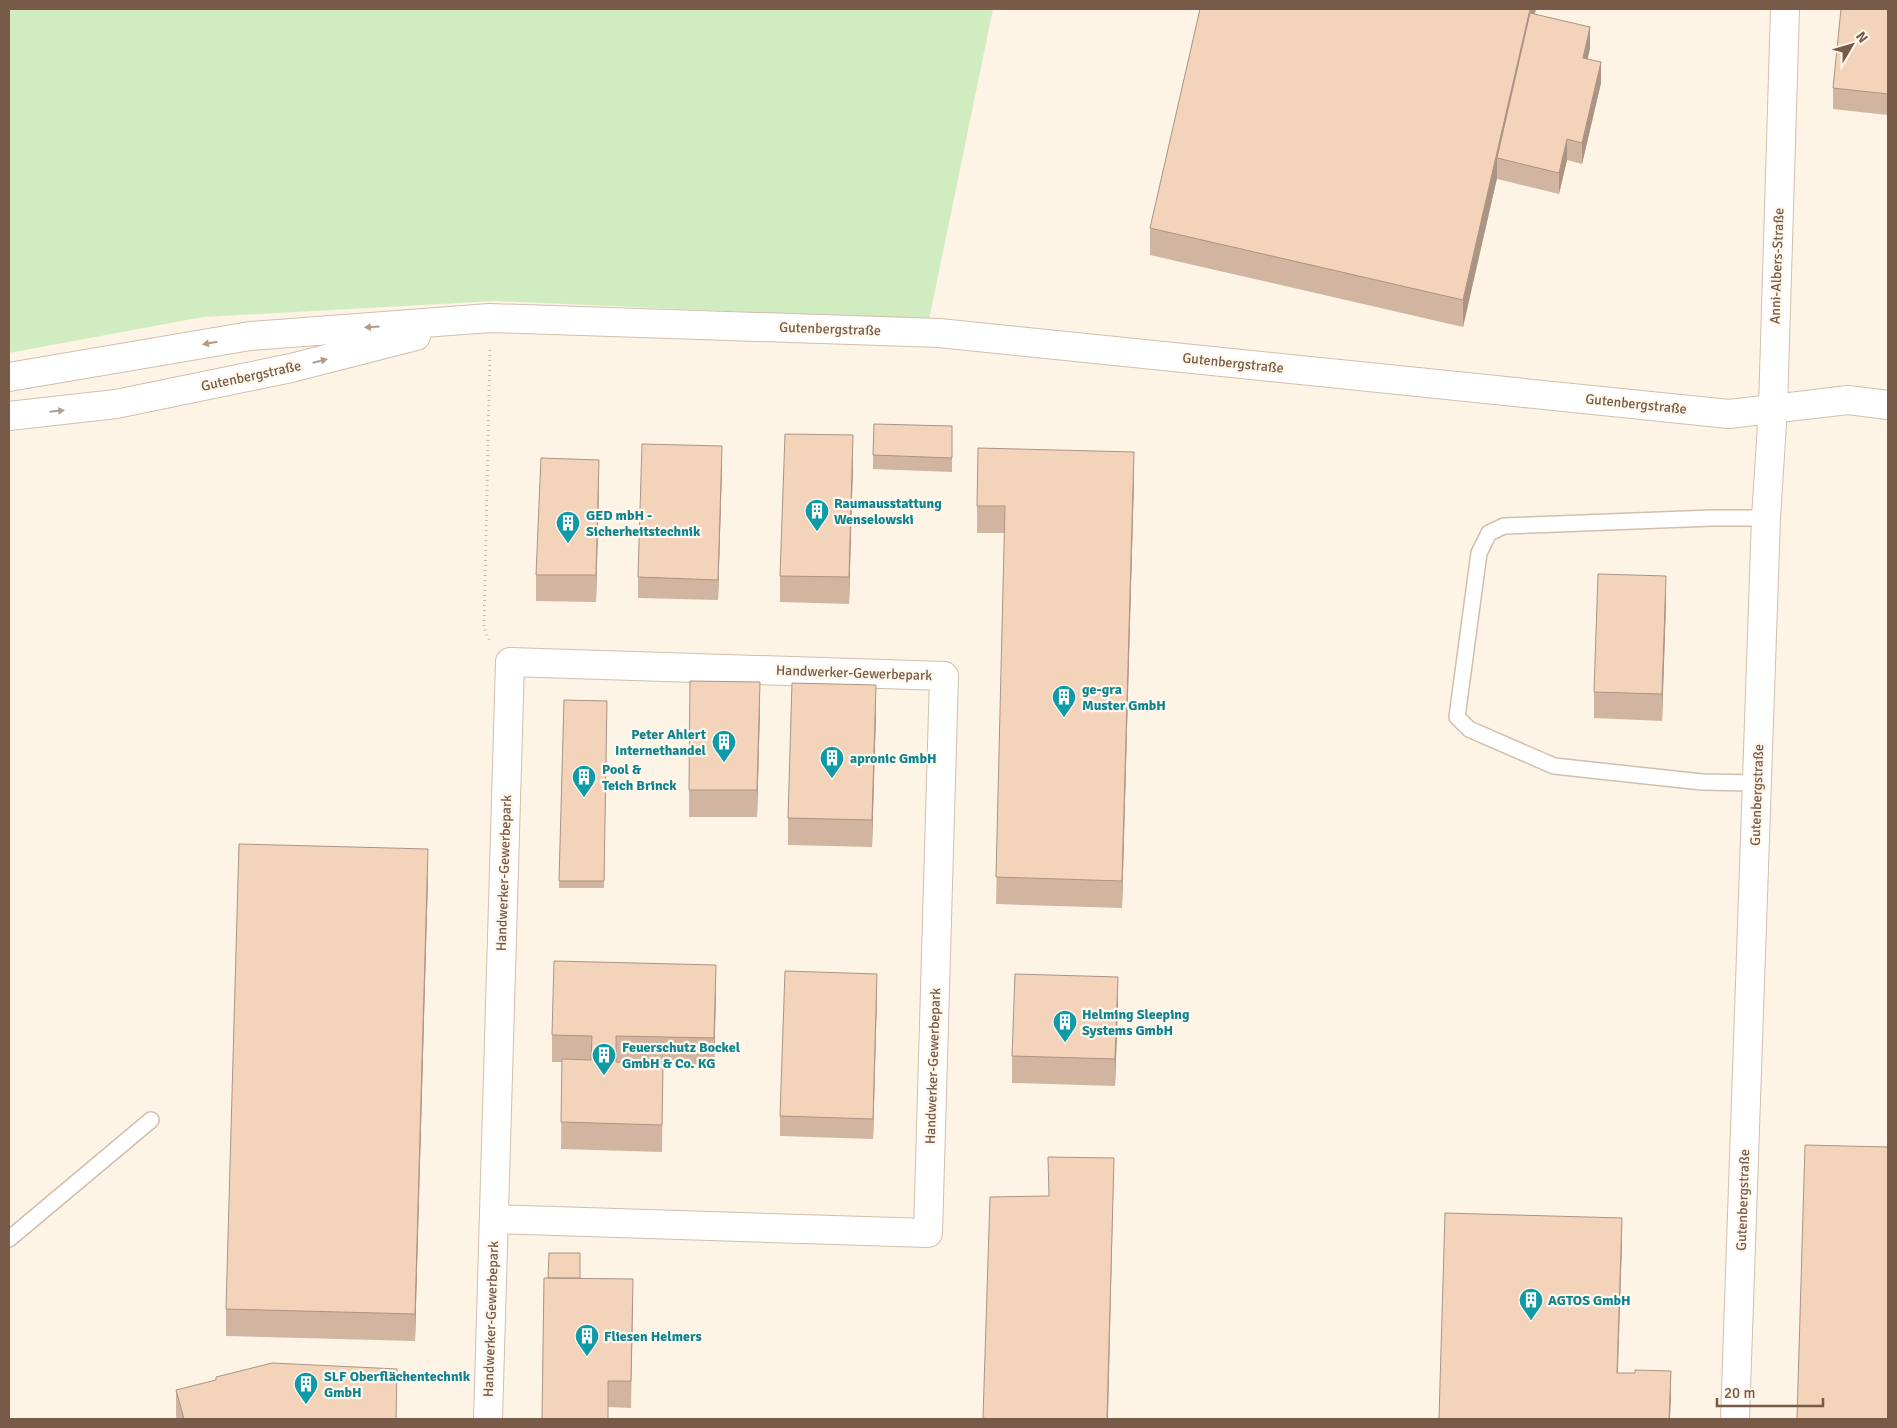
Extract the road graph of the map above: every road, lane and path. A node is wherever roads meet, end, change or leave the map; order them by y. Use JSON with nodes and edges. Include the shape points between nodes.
{"nodes":[{"id":1,"x":1785,"y":9,"type":"edge"},
{"id":2,"x":490,"y":318,"type":"junction"},
{"id":3,"x":9,"y":377,"type":"edge"},
{"id":4,"x":1888,"y":405,"type":"edge"},
{"id":5,"x":1772,"y":408,"type":"junction"},
{"id":6,"x":9,"y":416,"type":"edge"},
{"id":7,"x":1766,"y":518,"type":"junction"},
{"id":8,"x":510,"y":662,"type":"junction"},
{"id":9,"x":1757,"y":783,"type":"junction"},
{"id":10,"x":151,"y":1120,"type":"dead end"},
{"id":11,"x":494,"y":1219,"type":"junction"},
{"id":12,"x":9,"y":1240,"type":"edge"},
{"id":13,"x":488,"y":1419,"type":"edge"},
{"id":14,"x":1735,"y":1419,"type":"edge"}],
"edges":[{"from":1,"to":5,"type":"street","name":"Anni-Albers-Straße"},
{"from":2,"to":3,"type":"street","name":"Gutenbergstraße","one_way":true,"via":[[250,336]]},
{"from":2,"to":5,"type":"street","name":"Gutenbergstraße","via":[[939,333],[1729,414]]},
{"from":6,"to":2,"type":"street","name":"Gutenbergstraße","one_way":true,"via":[[116,404],[291,368]]},
{"from":2,"to":8,"type":"path","via":[[484,628],[489,641]]},
{"from":4,"to":5,"type":"street","via":[[1848,400]]},
{"from":5,"to":7,"type":"street","name":"Gutenbergstraße"},
{"from":7,"to":9,"type":"street","name":"Gutenbergstraße"},
{"from":7,"to":9,"type":"lane","via":[[1504,526],[1489,533],[1480,552],[1457,717],[1469,729],[1554,766],[1702,782]]},
{"from":8,"to":11,"type":"street","name":"Handwerker-Gewerbepark"},
{"from":8,"to":11,"type":"street","name":"Handwerker-Gewerbepark","via":[[944,676],[928,1233]]},
{"from":9,"to":14,"type":"street","name":"Gutenbergstraße"},
{"from":10,"to":12,"type":"lane"},
{"from":11,"to":13,"type":"street","name":"Handwerker-Gewerbepark"}]}
